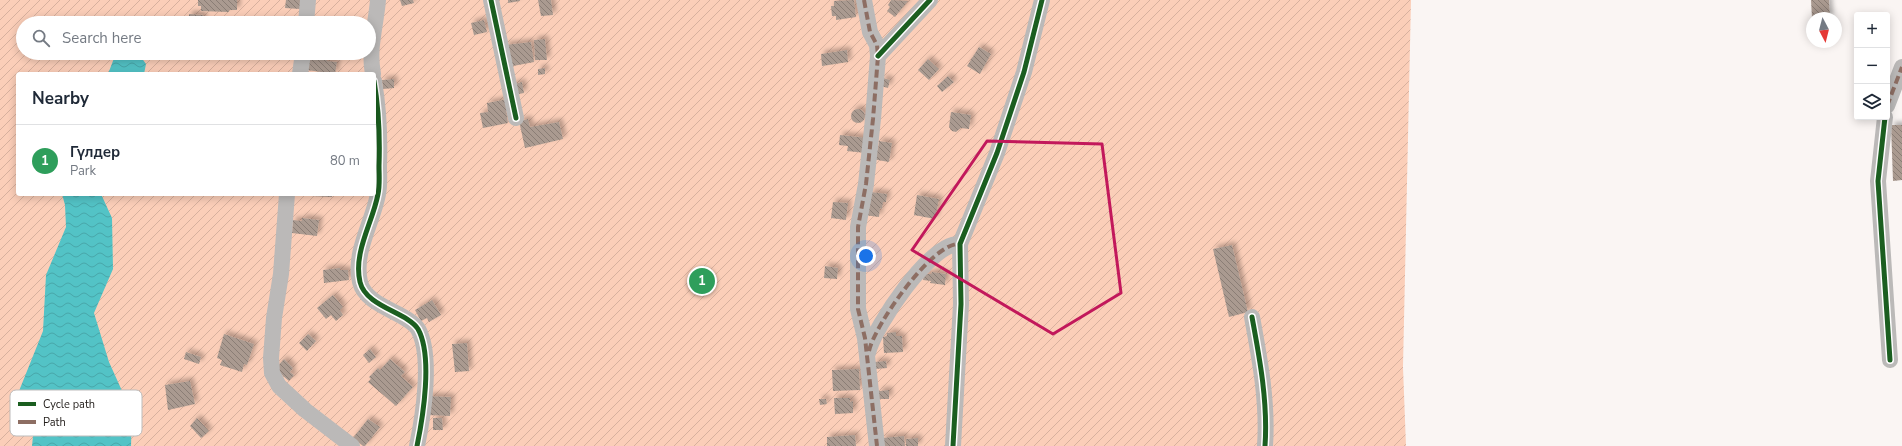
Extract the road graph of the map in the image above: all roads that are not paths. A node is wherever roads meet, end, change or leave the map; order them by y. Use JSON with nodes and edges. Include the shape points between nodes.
{"nodes":[{"id":1,"x":308,"y":0,"type":"edge"},
{"id":2,"x":378,"y":0,"type":"edge"},
{"id":3,"x":491,"y":0,"type":"edge"},
{"id":4,"x":864,"y":0,"type":"edge"},
{"id":5,"x":930,"y":0,"type":"edge"},
{"id":6,"x":1042,"y":0,"type":"edge"},
{"id":7,"x":307,"y":16,"type":"edge"},
{"id":8,"x":375,"y":16,"type":"edge"},
{"id":9,"x":878,"y":56,"type":"junction"},
{"id":10,"x":302,"y":60,"type":"edge"},
{"id":11,"x":371,"y":60,"type":"edge"},
{"id":12,"x":1902,"y":67,"type":"edge"},
{"id":13,"x":300,"y":72,"type":"edge"},
{"id":14,"x":373,"y":72,"type":"edge"},
{"id":15,"x":376,"y":94,"type":"edge"},
{"id":16,"x":1890,"y":98,"type":"edge"},
{"id":17,"x":516,"y":118,"type":"dead end"},
{"id":18,"x":1884,"y":120,"type":"edge"},
{"id":19,"x":287,"y":196,"type":"edge"},
{"id":20,"x":960,"y":244,"type":"junction"},
{"id":21,"x":1252,"y":317,"type":"dead end"},
{"id":22,"x":868,"y":356,"type":"junction"},
{"id":23,"x":1890,"y":360,"type":"dead end"},
{"id":24,"x":352,"y":446,"type":"edge"},
{"id":25,"x":417,"y":446,"type":"edge"},
{"id":26,"x":877,"y":446,"type":"edge"},
{"id":27,"x":953,"y":446,"type":"edge"},
{"id":28,"x":1265,"y":446,"type":"edge"}],
"edges":[{"from":1,"to":7,"type":"street"},
{"from":2,"to":8,"type":"street"},
{"from":3,"to":17,"type":"street"},
{"from":4,"to":9,"type":"street"},
{"from":5,"to":9,"type":"street"},
{"from":6,"to":20,"type":"street","via":[[1024,72],[997,153]]},
{"from":9,"to":22,"type":"street","via":[[866,184],[858,227],[858,309]]},
{"from":10,"to":13,"type":"street"},
{"from":11,"to":14,"type":"street"},
{"from":12,"to":16,"type":"street"},
{"from":15,"to":25,"type":"street","via":[[379,111],[378,193],[358,268],[360,284],[368,296],[417,328],[424,347],[425,403]]},
{"from":18,"to":23,"type":"street","via":[[1878,181]]},
{"from":19,"to":24,"type":"street","via":[[281,274],[274,318],[272,373],[284,391]]},
{"from":20,"to":22,"type":"street","via":[[954,243],[934,256],[912,277],[870,343]]},
{"from":20,"to":27,"type":"street","via":[[961,304]]},
{"from":21,"to":28,"type":"street","via":[[1260,359],[1266,423]]},
{"from":22,"to":26,"type":"street"}]}
